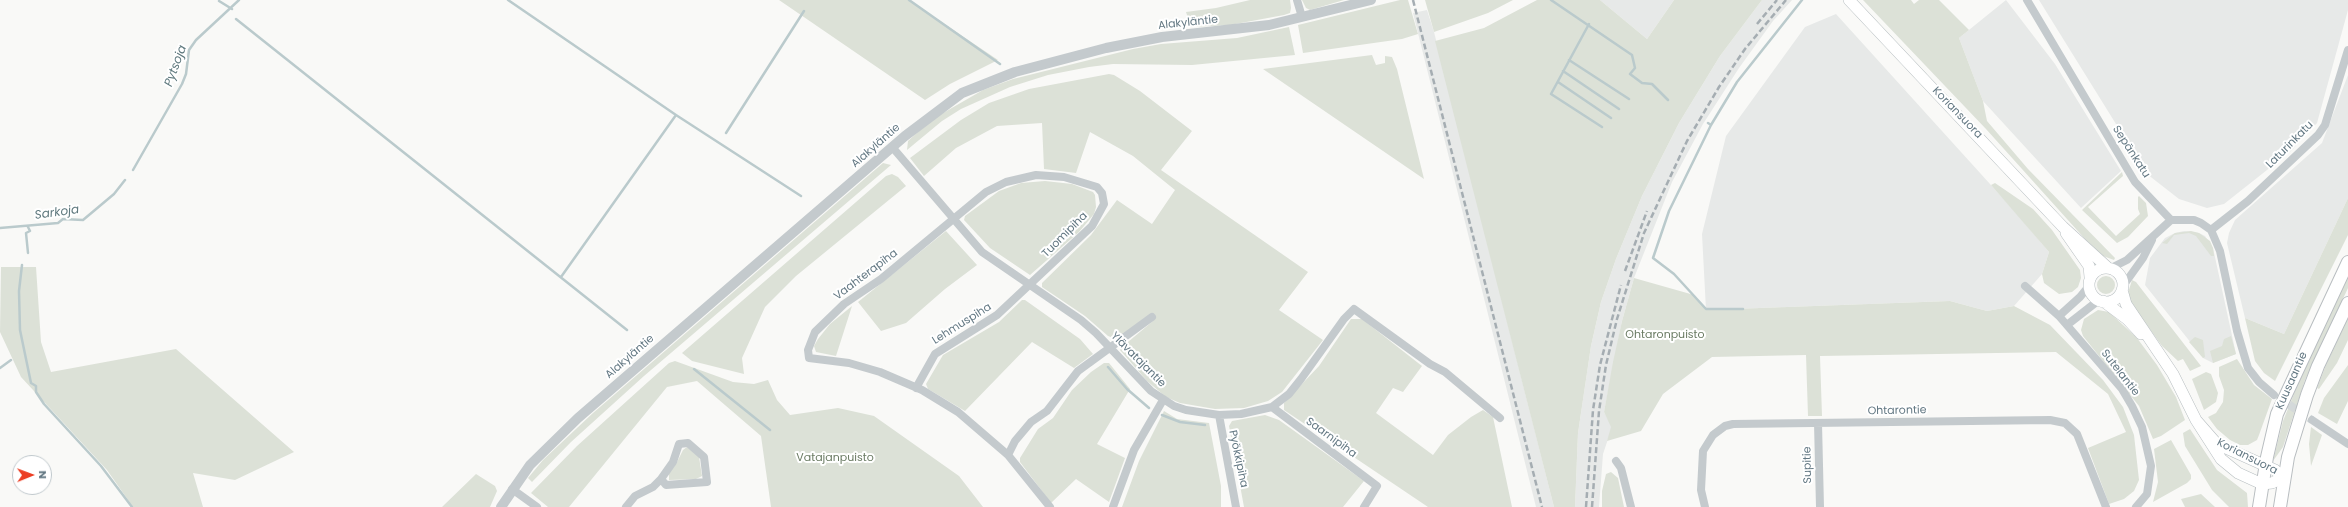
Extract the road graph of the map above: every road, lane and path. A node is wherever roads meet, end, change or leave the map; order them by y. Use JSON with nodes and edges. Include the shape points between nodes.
{"nodes":[{"id":1,"x":1297,"y":0,"type":"edge"},
{"id":2,"x":1371,"y":0,"type":"edge"},
{"id":3,"x":1849,"y":0,"type":"edge"},
{"id":4,"x":2027,"y":0,"type":"edge"},
{"id":5,"x":1302,"y":17,"type":"junction"},
{"id":6,"x":2348,"y":50,"type":"edge"},
{"id":7,"x":893,"y":148,"type":"junction"},
{"id":8,"x":952,"y":219,"type":"junction"},
{"id":9,"x":2171,"y":220,"type":"junction"},
{"id":10,"x":2063,"y":227,"type":"junction"},
{"id":11,"x":2211,"y":230,"type":"junction"},
{"id":12,"x":2152,"y":240,"type":"junction"},
{"id":13,"x":2348,"y":262,"type":"edge"},
{"id":14,"x":2109,"y":268,"type":"junction"},
{"id":15,"x":2090,"y":282,"type":"junction"},
{"id":16,"x":1029,"y":285,"type":"junction"},
{"id":17,"x":2025,"y":286,"type":"dead end"},
{"id":18,"x":2123,"y":288,"type":"junction"},
{"id":19,"x":2101,"y":301,"type":"junction"},
{"id":20,"x":2348,"y":303,"type":"edge"},
{"id":21,"x":2059,"y":316,"type":"junction"},
{"id":22,"x":1152,"y":317,"type":"dead end"},
{"id":23,"x":2067,"y":326,"type":"junction"},
{"id":24,"x":1111,"y":349,"type":"junction"},
{"id":25,"x":2157,"y":352,"type":"junction"},
{"id":26,"x":916,"y":388,"type":"junction"},
{"id":27,"x":2274,"y":395,"type":"tunnel mouth"},
{"id":28,"x":1163,"y":400,"type":"junction"},
{"id":29,"x":1272,"y":407,"type":"junction"},
{"id":30,"x":1219,"y":415,"type":"junction"},
{"id":31,"x":1500,"y":418,"type":"dead end"},
{"id":32,"x":2196,"y":420,"type":"junction"},
{"id":33,"x":2312,"y":420,"type":"tunnel mouth"},
{"id":34,"x":1818,"y":423,"type":"junction"},
{"id":35,"x":2348,"y":444,"type":"edge"},
{"id":36,"x":1008,"y":455,"type":"junction"},
{"id":37,"x":1616,"y":461,"type":"dead end"},
{"id":38,"x":2266,"y":465,"type":"junction"},
{"id":39,"x":2284,"y":477,"type":"junction"},
{"id":40,"x":661,"y":479,"type":"junction"},
{"id":41,"x":2262,"y":484,"type":"junction"},
{"id":42,"x":512,"y":489,"type":"junction"},
{"id":43,"x":501,"y":507,"type":"edge"},
{"id":44,"x":537,"y":507,"type":"edge"},
{"id":45,"x":626,"y":507,"type":"edge"},
{"id":46,"x":1050,"y":507,"type":"edge"},
{"id":47,"x":1113,"y":507,"type":"edge"},
{"id":48,"x":1236,"y":507,"type":"edge"},
{"id":49,"x":1364,"y":507,"type":"edge"},
{"id":50,"x":1631,"y":507,"type":"edge"},
{"id":51,"x":1706,"y":507,"type":"edge"},
{"id":52,"x":1820,"y":507,"type":"edge"},
{"id":53,"x":2106,"y":507,"type":"edge"},
{"id":54,"x":2136,"y":507,"type":"edge"},
{"id":55,"x":2259,"y":507,"type":"edge"},
{"id":56,"x":2280,"y":507,"type":"edge"}],
"edges":[{"from":1,"to":5,"type":"street"},
{"from":2,"to":5,"type":"street","name":"Alakyläntie"},
{"from":3,"to":10,"type":"main road","name":"Koriansuora"},
{"from":4,"to":9,"type":"street","name":"Sepänkatu","via":[[2135,182]]},
{"from":5,"to":7,"type":"street","name":"Alakyläntie","via":[[1251,29],[1144,40],[1015,72],[974,87],[951,99]]},
{"from":6,"to":11,"type":"street","name":"Laturinkatu","via":[[2325,125],[2318,135],[2248,201]]},
{"from":7,"to":8,"type":"street","name":"Ylävatajantie"},
{"from":7,"to":42,"type":"street","name":"Alakyläntie","via":[[584,413],[530,466]]},
{"from":8,"to":16,"type":"street","name":"Ylävatajantie","via":[[982,252]]},
{"from":8,"to":16,"type":"street","name":"Tuomipiha","via":[[986,192],[1024,177],[1054,176],[1074,179],[1097,187],[1104,198],[1099,217]]},
{"from":8,"to":26,"type":"street","name":"Vaahterapiha","via":[[881,279],[844,304],[815,332],[809,344],[809,358],[865,368]]},
{"from":9,"to":11,"type":"street","via":[[2194,220]]},
{"from":9,"to":12,"type":"street"},
{"from":10,"to":14,"type":"main road","name":"Koriansuora"},
{"from":10,"to":15,"type":"main road","name":"Koriansuora","via":[[2069,240],[2089,266]]},
{"from":11,"to":27,"type":"street","via":[[2220,251],[2237,331],[2248,368]]},
{"from":12,"to":14,"type":"street","via":[[2128,260]]},
{"from":12,"to":18,"type":"street"},
{"from":13,"to":38,"type":"main road","name":"Kuusaantie","via":[[2277,414]]},
{"from":14,"to":15,"type":"main road","via":[[2097,270]]},
{"from":14,"to":18,"type":"main road","via":[[2120,275]]},
{"from":15,"to":19,"type":"main road","via":[[2092,294]]},
{"from":15,"to":21,"type":"street","via":[[2072,305]]},
{"from":16,"to":24,"type":"street","name":"Ylävatajantie","via":[[1081,320]]},
{"from":16,"to":26,"type":"street","name":"Lehmuspiha","via":[[997,316],[935,354]]},
{"from":17,"to":21,"type":"street","name":"Sutelantie"},
{"from":18,"to":19,"type":"main road","via":[[2117,298]]},
{"from":18,"to":25,"type":"main road","name":"Koriansuora","via":[[2126,304]]},
{"from":19,"to":23,"type":"street"},
{"from":19,"to":25,"type":"main road","name":"Koriansuora","via":[[2128,319]]},
{"from":20,"to":39,"type":"main road","name":"Kuusaantie","via":[[2307,395]]},
{"from":21,"to":23,"type":"street","name":"Sutelantie"},
{"from":22,"to":24,"type":"street"},
{"from":23,"to":54,"type":"street","name":"Sutelantie","via":[[2122,389],[2142,427],[2151,476],[2147,494]]},
{"from":24,"to":28,"type":"street","name":"Ylävatajantie"},
{"from":24,"to":36,"type":"street","via":[[1078,371],[1047,411],[1031,422],[1015,441]]},
{"from":25,"to":32,"type":"main road","name":"Koriansuora","via":[[2173,374]]},
{"from":26,"to":36,"type":"street","via":[[968,419]]},
{"from":28,"to":30,"type":"street","name":"Ylävatajantie","via":[[1186,410]]},
{"from":28,"to":47,"type":"street","via":[[1134,450]]},
{"from":29,"to":30,"type":"street","name":"Ylävatajantie","via":[[1241,414]]},
{"from":29,"to":31,"type":"street","name":"Ylävatajantie","via":[[1289,394],[1354,309],[1445,372]]},
{"from":29,"to":49,"type":"street","name":"Saarnipiha","via":[[1377,486]]},
{"from":30,"to":48,"type":"street","name":"Pyökkipiha"},
{"from":32,"to":38,"type":"main road","name":"Koriansuora","via":[[2217,444]]},
{"from":32,"to":41,"type":"main road","name":"Koriansuora","via":[[2221,459],[2238,473]]},
{"from":33,"to":35,"type":"street"},
{"from":34,"to":51,"type":"street","name":"Ohtarontie","via":[[1733,424],[1719,430],[1708,442],[1701,461],[1702,490]]},
{"from":34,"to":52,"type":"street","name":"Supitie"},
{"from":34,"to":53,"type":"street","name":"Ohtarontie","via":[[2065,423],[2077,434]]},
{"from":36,"to":46,"type":"street"},
{"from":37,"to":50,"type":"street","via":[[1621,468]]},
{"from":38,"to":39,"type":"main road","name":"Koriansuora"},
{"from":38,"to":41,"type":"main road","name":"Kuusaantie"},
{"from":39,"to":41,"type":"main road","name":"Koriansuora","via":[[2272,483]]},
{"from":39,"to":56,"type":"main road","name":"Kuusaantie"},
{"from":40,"to":40,"type":"street","via":[[673,462],[679,444],[688,442],[704,457],[707,482],[666,485]]},
{"from":40,"to":45,"type":"street","via":[[653,487],[635,496]]},
{"from":41,"to":55,"type":"main road","name":"Kuusaantie"},
{"from":42,"to":43,"type":"street","name":"Alakyläntie"},
{"from":42,"to":44,"type":"street"}]}
